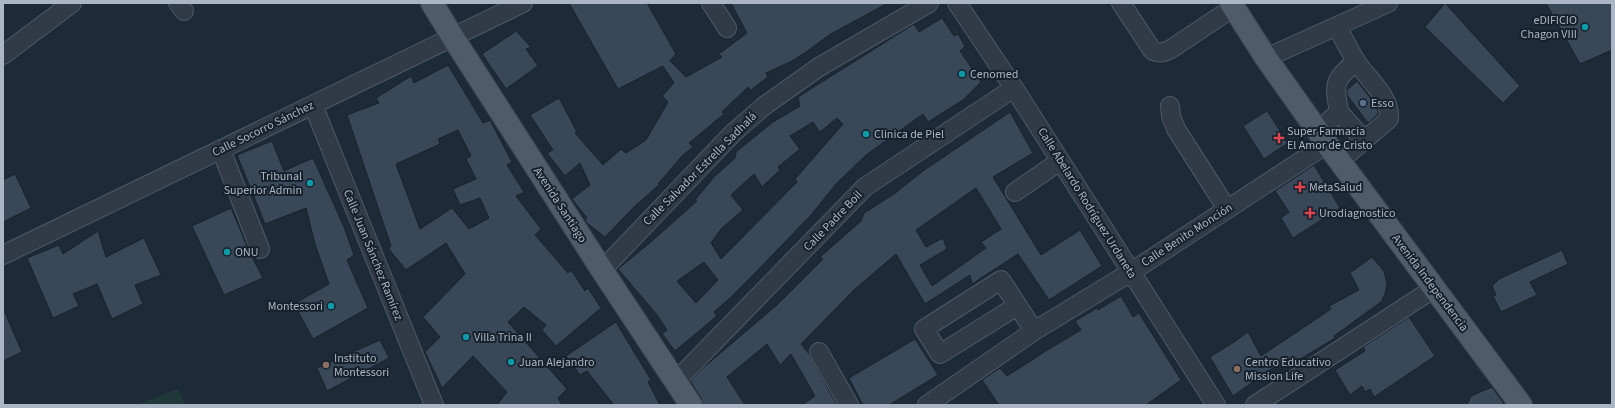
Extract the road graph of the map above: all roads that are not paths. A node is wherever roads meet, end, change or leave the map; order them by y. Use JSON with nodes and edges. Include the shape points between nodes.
{"nodes":[{"id":1,"x":72,"y":3,"type":"edge"},
{"id":2,"x":432,"y":3,"type":"edge"},
{"id":3,"x":523,"y":3,"type":"edge"},
{"id":4,"x":711,"y":3,"type":"edge"},
{"id":5,"x":929,"y":3,"type":"edge"},
{"id":6,"x":957,"y":3,"type":"edge"},
{"id":7,"x":1121,"y":3,"type":"edge"},
{"id":8,"x":1388,"y":3,"type":"edge"},
{"id":9,"x":1232,"y":5,"type":"edge"},
{"id":10,"x":1337,"y":26,"type":"junction"},
{"id":11,"x":727,"y":28,"type":"dead end"},
{"id":12,"x":452,"y":36,"type":"junction"},
{"id":13,"x":3,"y":55,"type":"edge"},
{"id":14,"x":1266,"y":58,"type":"junction"},
{"id":15,"x":1356,"y":62,"type":"junction"},
{"id":16,"x":1014,"y":88,"type":"junction"},
{"id":17,"x":313,"y":106,"type":"junction"},
{"id":18,"x":1170,"y":106,"type":"dead end"},
{"id":19,"x":1339,"y":112,"type":"junction"},
{"id":20,"x":1364,"y":140,"type":"junction"},
{"id":21,"x":1328,"y":145,"type":"junction"},
{"id":22,"x":221,"y":150,"type":"junction"},
{"id":23,"x":1060,"y":161,"type":"junction"},
{"id":24,"x":1015,"y":192,"type":"dead end"},
{"id":25,"x":1227,"y":209,"type":"junction"},
{"id":26,"x":260,"y":249,"type":"dead end"},
{"id":27,"x":3,"y":255,"type":"edge"},
{"id":28,"x":602,"y":270,"type":"junction"},
{"id":29,"x":1131,"y":272,"type":"junction"},
{"id":30,"x":1433,"y":289,"type":"junction"},
{"id":31,"x":1017,"y":306,"type":"junction"},
{"id":32,"x":1034,"y":331,"type":"junction"},
{"id":33,"x":819,"y":352,"type":"dead end"},
{"id":34,"x":676,"y":381,"type":"junction"},
{"id":35,"x":949,"y":399,"type":"edge"},
{"id":36,"x":434,"y":405,"type":"edge"},
{"id":37,"x":692,"y":405,"type":"edge"},
{"id":38,"x":848,"y":405,"type":"edge"},
{"id":39,"x":927,"y":405,"type":"edge"},
{"id":40,"x":1216,"y":405,"type":"edge"},
{"id":41,"x":1255,"y":405,"type":"edge"},
{"id":42,"x":1521,"y":405,"type":"edge"}],
"edges":[{"from":1,"to":13,"type":"street"},
{"from":2,"to":12,"type":"main road","name":"Avenida Santiago"},
{"from":3,"to":12,"type":"street","name":"Calle Socorro Sánchez"},
{"from":4,"to":11,"type":"street"},
{"from":5,"to":28,"type":"street","name":"Calle Salvador Estrella Sadhalá","via":[[819,67],[764,106],[733,133]]},
{"from":6,"to":16,"type":"street","name":"Calle Abelardo Rodríguez Urdaneta"},
{"from":7,"to":9,"type":"street","via":[[1152,50],[1158,53],[1171,49]]},
{"from":8,"to":10,"type":"street"},
{"from":9,"to":14,"type":"main road","name":"Avenida Independencia"},
{"from":10,"to":14,"type":"street"},
{"from":10,"to":15,"type":"street"},
{"from":12,"to":17,"type":"street","name":"Calle Socorro Sánchez"},
{"from":12,"to":28,"type":"main road","name":"Avenida Santiago"},
{"from":14,"to":21,"type":"main road","name":"Avenida Independencia"},
{"from":15,"to":19,"type":"street","via":[[1342,73],[1337,81]]},
{"from":15,"to":20,"type":"street","via":[[1381,93],[1390,111],[1389,119]]},
{"from":16,"to":23,"type":"street","name":"Calle Abelardo Rodríguez Urdaneta"},
{"from":16,"to":34,"type":"street","name":"Calle Padre Boil","via":[[866,188]]},
{"from":17,"to":22,"type":"street","name":"Calle Socorro Sánchez"},
{"from":17,"to":36,"type":"street","name":"Calle Juan Sánchez Ramírez"},
{"from":18,"to":25,"type":"street","via":[[1176,129]]},
{"from":19,"to":20,"type":"street"},
{"from":19,"to":21,"type":"street"},
{"from":20,"to":21,"type":"street"},
{"from":21,"to":25,"type":"street","name":"Calle Benito Monción"},
{"from":21,"to":30,"type":"main road","name":"Avenida Independencia"},
{"from":22,"to":26,"type":"street"},
{"from":22,"to":27,"type":"street","name":"Calle Socorro Sánchez"},
{"from":23,"to":24,"type":"street"},
{"from":23,"to":29,"type":"street","name":"Calle Abelardo Rodríguez Urdaneta"},
{"from":25,"to":29,"type":"street","name":"Calle Benito Monción"},
{"from":28,"to":34,"type":"main road","name":"Avenida Santiago"},
{"from":29,"to":32,"type":"street","name":"Calle Benito Monción"},
{"from":29,"to":40,"type":"street","name":"Calle Abelardo Rodríguez Urdaneta"},
{"from":30,"to":41,"type":"street"},
{"from":30,"to":42,"type":"main road","name":"Avenida Independencia"},
{"from":31,"to":31,"type":"street","via":[[1001,280],[924,329],[940,354]]},
{"from":31,"to":32,"type":"street"},
{"from":32,"to":35,"type":"street","name":"Calle Benito Monción"},
{"from":33,"to":38,"type":"street"},
{"from":34,"to":37,"type":"main road","name":"Avenida Santiago"},
{"from":35,"to":39,"type":"street","name":"Calle Benito Monción"}]}
